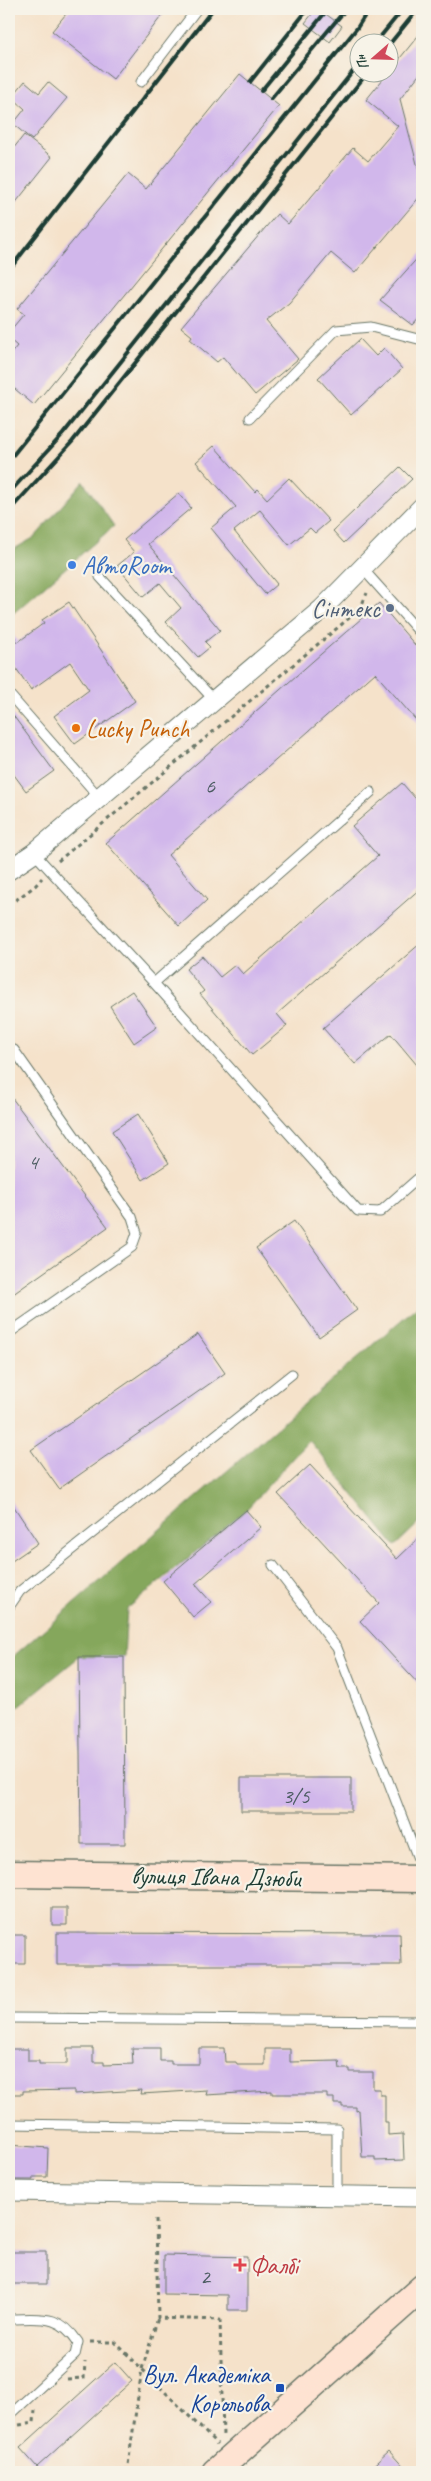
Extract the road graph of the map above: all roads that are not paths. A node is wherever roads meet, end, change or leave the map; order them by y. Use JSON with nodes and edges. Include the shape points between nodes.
{"nodes":[{"id":1,"x":197,"y":9,"type":"edge"},
{"id":2,"x":141,"y":82,"type":"dead end"},
{"id":3,"x":422,"y":340,"type":"edge"},
{"id":4,"x":250,"y":418,"type":"dead end"},
{"id":5,"x":422,"y":507,"type":"edge"},
{"id":6,"x":367,"y":574,"type":"junction"},
{"id":7,"x":100,"y":577,"type":"dead end"},
{"id":8,"x":422,"y":635,"type":"edge"},
{"id":9,"x":9,"y":694,"type":"edge"},
{"id":10,"x":214,"y":700,"type":"junction"},
{"id":11,"x":372,"y":792,"type":"dead end"},
{"id":12,"x":99,"y":797,"type":"junction"},
{"id":13,"x":34,"y":853,"type":"junction"},
{"id":14,"x":9,"y":870,"type":"edge"},
{"id":15,"x":154,"y":983,"type":"junction"},
{"id":16,"x":9,"y":1049,"type":"edge"},
{"id":17,"x":422,"y":1174,"type":"edge"},
{"id":18,"x":9,"y":1333,"type":"edge"},
{"id":19,"x":292,"y":1374,"type":"dead end"},
{"id":20,"x":272,"y":1564,"type":"dead end"},
{"id":21,"x":9,"y":1607,"type":"edge"},
{"id":22,"x":422,"y":1869,"type":"edge"},
{"id":23,"x":9,"y":1874,"type":"edge"},
{"id":24,"x":422,"y":1880,"type":"edge"},
{"id":25,"x":9,"y":2018,"type":"edge"},
{"id":26,"x":422,"y":2021,"type":"edge"},
{"id":27,"x":9,"y":2124,"type":"edge"},
{"id":28,"x":9,"y":2191,"type":"edge"},
{"id":29,"x":337,"y":2195,"type":"junction"},
{"id":30,"x":422,"y":2196,"type":"edge"},
{"id":31,"x":422,"y":2288,"type":"edge"},
{"id":32,"x":9,"y":2319,"type":"edge"},
{"id":33,"x":9,"y":2416,"type":"edge"},
{"id":34,"x":219,"y":2461,"type":"edge"}],
"edges":[{"from":1,"to":2,"type":"lane"},
{"from":3,"to":4,"type":"lane","via":[[371,327],[336,330]]},
{"from":5,"to":6,"type":"street"},
{"from":6,"to":8,"type":"lane"},
{"from":6,"to":10,"type":"street"},
{"from":7,"to":10,"type":"lane"},
{"from":9,"to":12,"type":"lane"},
{"from":10,"to":12,"type":"street"},
{"from":11,"to":15,"type":"lane"},
{"from":12,"to":13,"type":"street"},
{"from":13,"to":14,"type":"street"},
{"from":13,"to":15,"type":"lane"},
{"from":15,"to":17,"type":"lane","via":[[358,1211],[380,1212]]},
{"from":16,"to":18,"type":"lane","via":[[14,1050],[132,1216],[137,1233],[132,1246]]},
{"from":19,"to":21,"type":"lane","via":[[20,1591]]},
{"from":20,"to":22,"type":"lane","via":[[337,1648]]},
{"from":23,"to":24,"type":"main road","name":"вулиця Івана Дзюби"},
{"from":25,"to":26,"type":"lane"},
{"from":27,"to":29,"type":"lane","via":[[338,2129]]},
{"from":28,"to":29,"type":"street"},
{"from":29,"to":30,"type":"street"},
{"from":31,"to":34,"type":"main road"},
{"from":32,"to":33,"type":"lane","via":[[53,2319],[70,2331],[78,2342],[75,2356]]}]}
